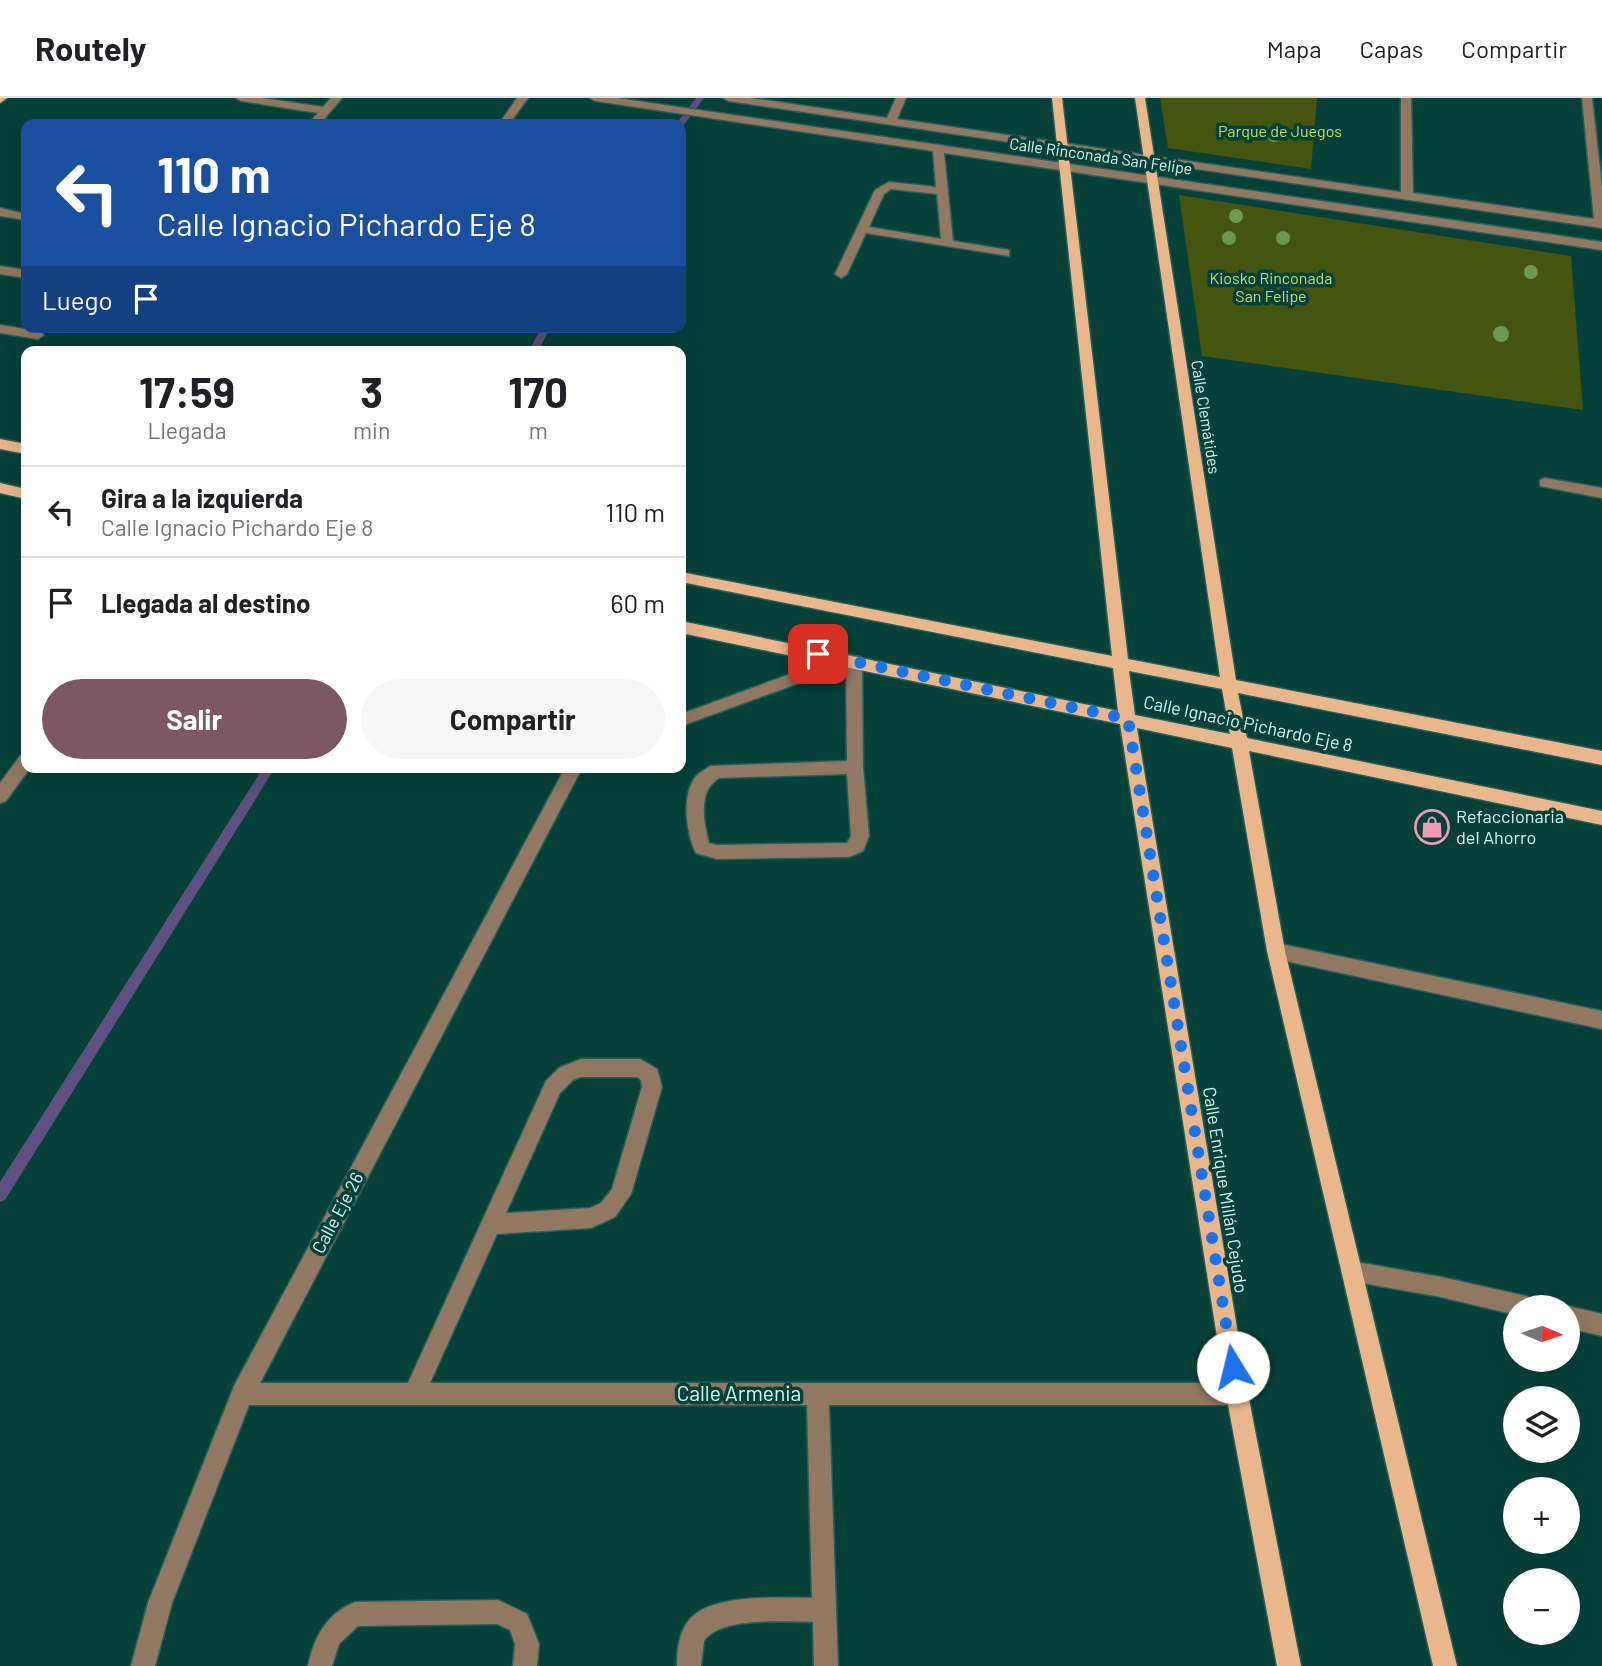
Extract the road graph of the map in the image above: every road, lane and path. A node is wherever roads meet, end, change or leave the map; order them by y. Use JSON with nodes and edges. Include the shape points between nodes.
{"nodes":[{"id":1,"x":242,"y":98,"type":"edge"},
{"id":2,"x":337,"y":98,"type":"edge"},
{"id":3,"x":523,"y":98,"type":"edge"},
{"id":4,"x":596,"y":98,"type":"edge"},
{"id":5,"x":728,"y":98,"type":"edge"},
{"id":6,"x":901,"y":98,"type":"edge"},
{"id":7,"x":1057,"y":98,"type":"edge"},
{"id":8,"x":1140,"y":98,"type":"edge"},
{"id":9,"x":1406,"y":98,"type":"edge"},
{"id":10,"x":1587,"y":98,"type":"edge"},
{"id":11,"x":326,"y":111,"type":"junction"},
{"id":12,"x":319,"y":119,"type":"edge"},
{"id":13,"x":508,"y":119,"type":"edge"},
{"id":14,"x":891,"y":121,"type":"junction"},
{"id":15,"x":1062,"y":146,"type":"junction"},
{"id":16,"x":938,"y":148,"type":"junction"},
{"id":17,"x":1148,"y":158,"type":"junction"},
{"id":18,"x":1065,"y":166,"type":"junction"},
{"id":19,"x":1152,"y":179,"type":"junction"},
{"id":20,"x":942,"y":191,"type":"junction"},
{"id":21,"x":1406,"y":196,"type":"junction"},
{"id":22,"x":0,"y":212,"type":"edge"},
{"id":23,"x":21,"y":216,"type":"edge"},
{"id":24,"x":1601,"y":224,"type":"edge"},
{"id":25,"x":861,"y":229,"type":"junction"},
{"id":26,"x":947,"y":242,"type":"junction"},
{"id":27,"x":1602,"y":246,"type":"edge"},
{"id":28,"x":1005,"y":253,"type":"dead end"},
{"id":29,"x":0,"y":270,"type":"edge"},
{"id":30,"x":21,"y":273,"type":"edge"},
{"id":31,"x":841,"y":274,"type":"dead end"},
{"id":32,"x":0,"y":329,"type":"edge"},
{"id":33,"x":21,"y":332,"type":"edge"},
{"id":34,"x":25,"y":333,"type":"edge"},
{"id":35,"x":38,"y":335,"type":"dead end"},
{"id":36,"x":13,"y":446,"type":"edge"},
{"id":37,"x":0,"y":460,"type":"edge"},
{"id":38,"x":1545,"y":483,"type":"dead end"},
{"id":39,"x":0,"y":488,"type":"edge"},
{"id":40,"x":21,"y":493,"type":"edge"},
{"id":41,"x":1602,"y":493,"type":"edge"},
{"id":42,"x":686,"y":578,"type":"edge"},
{"id":43,"x":686,"y":628,"type":"edge"},
{"id":44,"x":849,"y":661,"type":"junction"},
{"id":45,"x":1121,"y":662,"type":"junction"},
{"id":46,"x":1229,"y":684,"type":"junction"},
{"id":47,"x":686,"y":718,"type":"edge"},
{"id":48,"x":1128,"y":719,"type":"junction"},
{"id":49,"x":1238,"y":742,"type":"junction"},
{"id":50,"x":1602,"y":758,"type":"edge"},
{"id":51,"x":855,"y":767,"type":"junction"},
{"id":52,"x":21,"y":768,"type":"edge"},
{"id":53,"x":576,"y":773,"type":"edge"},
{"id":54,"x":0,"y":796,"type":"edge"},
{"id":55,"x":1602,"y":818,"type":"edge"},
{"id":56,"x":1276,"y":951,"type":"junction"},
{"id":57,"x":1602,"y":1020,"type":"edge"},
{"id":58,"x":493,"y":1224,"type":"junction"},
{"id":59,"x":1351,"y":1270,"type":"junction"},
{"id":60,"x":1503,"y":1302,"type":"edge"},
{"id":61,"x":1580,"y":1320,"type":"edge"},
{"id":62,"x":1602,"y":1325,"type":"edge"},
{"id":63,"x":242,"y":1394,"type":"junction"},
{"id":64,"x":414,"y":1394,"type":"junction"},
{"id":65,"x":818,"y":1394,"type":"junction"},
{"id":66,"x":1237,"y":1394,"type":"junction"},
{"id":67,"x":824,"y":1610,"type":"junction"},
{"id":68,"x":142,"y":1666,"type":"edge"},
{"id":69,"x":320,"y":1666,"type":"edge"},
{"id":70,"x":525,"y":1666,"type":"edge"},
{"id":71,"x":689,"y":1666,"type":"edge"},
{"id":72,"x":826,"y":1666,"type":"edge"},
{"id":73,"x":1289,"y":1666,"type":"edge"},
{"id":74,"x":1446,"y":1666,"type":"edge"}],
"edges":[{"from":1,"to":11,"type":"street"},
{"from":2,"to":11,"type":"street"},
{"from":3,"to":13,"type":"street"},
{"from":4,"to":16,"type":"street","name":"Calle Rinconada San Felipe"},
{"from":5,"to":14,"type":"street","name":"Calle Rinconada San Felipe"},
{"from":6,"to":14,"type":"street"},
{"from":7,"to":15,"type":"main road"},
{"from":8,"to":17,"type":"main road","name":"Calle Clemátides"},
{"from":9,"to":21,"type":"street"},
{"from":10,"to":24,"type":"street"},
{"from":11,"to":12,"type":"street"},
{"from":14,"to":15,"type":"street","name":"Calle Rinconada San Felipe"},
{"from":15,"to":17,"type":"street","name":"Calle Rinconada San Felipe"},
{"from":15,"to":18,"type":"main road"},
{"from":16,"to":18,"type":"street","name":"Calle Rinconada San Felipe"},
{"from":16,"to":20,"type":"street"},
{"from":17,"to":19,"type":"main road","name":"Calle Clemátides"},
{"from":17,"to":21,"type":"street","name":"Calle Rinconada San Felipe"},
{"from":18,"to":19,"type":"street","name":"Calle Rinconada San Felipe"},
{"from":18,"to":45,"type":"main road"},
{"from":19,"to":27,"type":"street","name":"Calle Rinconada San Felipe"},
{"from":19,"to":46,"type":"main road","name":"Calle Clemátides"},
{"from":20,"to":25,"type":"street","via":[[889,185],[879,192]]},
{"from":20,"to":26,"type":"street"},
{"from":21,"to":24,"type":"street","name":"Calle Rinconada San Felipe"},
{"from":22,"to":23,"type":"street"},
{"from":25,"to":26,"type":"street"},
{"from":25,"to":31,"type":"street"},
{"from":26,"to":28,"type":"street"},
{"from":29,"to":30,"type":"street"},
{"from":32,"to":33,"type":"street"},
{"from":34,"to":35,"type":"street"},
{"from":36,"to":37,"type":"main road"},
{"from":38,"to":41,"type":"street"},
{"from":39,"to":40,"type":"main road"},
{"from":42,"to":45,"type":"main road","name":"Calle Ignacio Pichardo Eje 8"},
{"from":43,"to":44,"type":"main road","name":"Calle Ignacio Pichardo Eje 8"},
{"from":44,"to":47,"type":"street"},
{"from":44,"to":48,"type":"main road","name":"Calle Ignacio Pichardo Eje 8"},
{"from":44,"to":51,"type":"street"},
{"from":45,"to":46,"type":"main road","name":"Calle Ignacio Pichardo Eje 8"},
{"from":45,"to":48,"type":"main road"},
{"from":46,"to":49,"type":"main road","name":"Calle Clemátides"},
{"from":46,"to":50,"type":"main road","name":"Calle Ignacio Pichardo Eje 8"},
{"from":48,"to":49,"type":"main road","name":"Calle Ignacio Pichardo Eje 8"},
{"from":48,"to":66,"type":"main road","name":"Calle Enrique Millán Cejudo"},
{"from":49,"to":55,"type":"main road","name":"Calle Ignacio Pichardo Eje 8"},
{"from":49,"to":56,"type":"main road"},
{"from":51,"to":51,"type":"street","via":[[716,771],[702,780],[698,793],[696,834],[702,848],[717,852],[849,850],[857,846]]},
{"from":52,"to":54,"type":"street"},
{"from":53,"to":63,"type":"street","name":"Calle Eje 26"},
{"from":56,"to":57,"type":"street"},
{"from":56,"to":59,"type":"main road"},
{"from":58,"to":58,"type":"street","via":[[554,1087],[566,1074],[581,1068],[640,1068],[650,1075],[652,1087],[621,1194],[608,1210],[591,1218]]},
{"from":58,"to":64,"type":"street"},
{"from":59,"to":60,"type":"street"},
{"from":59,"to":74,"type":"main road"},
{"from":61,"to":62,"type":"street"},
{"from":63,"to":64,"type":"street","name":"Calle Armenia"},
{"from":63,"to":68,"type":"street","name":"Calle Eje 26","via":[[160,1603]]},
{"from":64,"to":65,"type":"street","name":"Calle Armenia"},
{"from":65,"to":66,"type":"street","name":"Calle Armenia"},
{"from":65,"to":67,"type":"street"},
{"from":66,"to":73,"type":"main road","name":"Calle Enrique Millán Cejudo"},
{"from":67,"to":71,"type":"street","via":[[716,1615],[699,1626],[689,1648]]},
{"from":67,"to":72,"type":"street"},
{"from":69,"to":70,"type":"street","via":[[336,1625],[355,1614],[498,1612],[519,1622],[527,1644]]}]}
